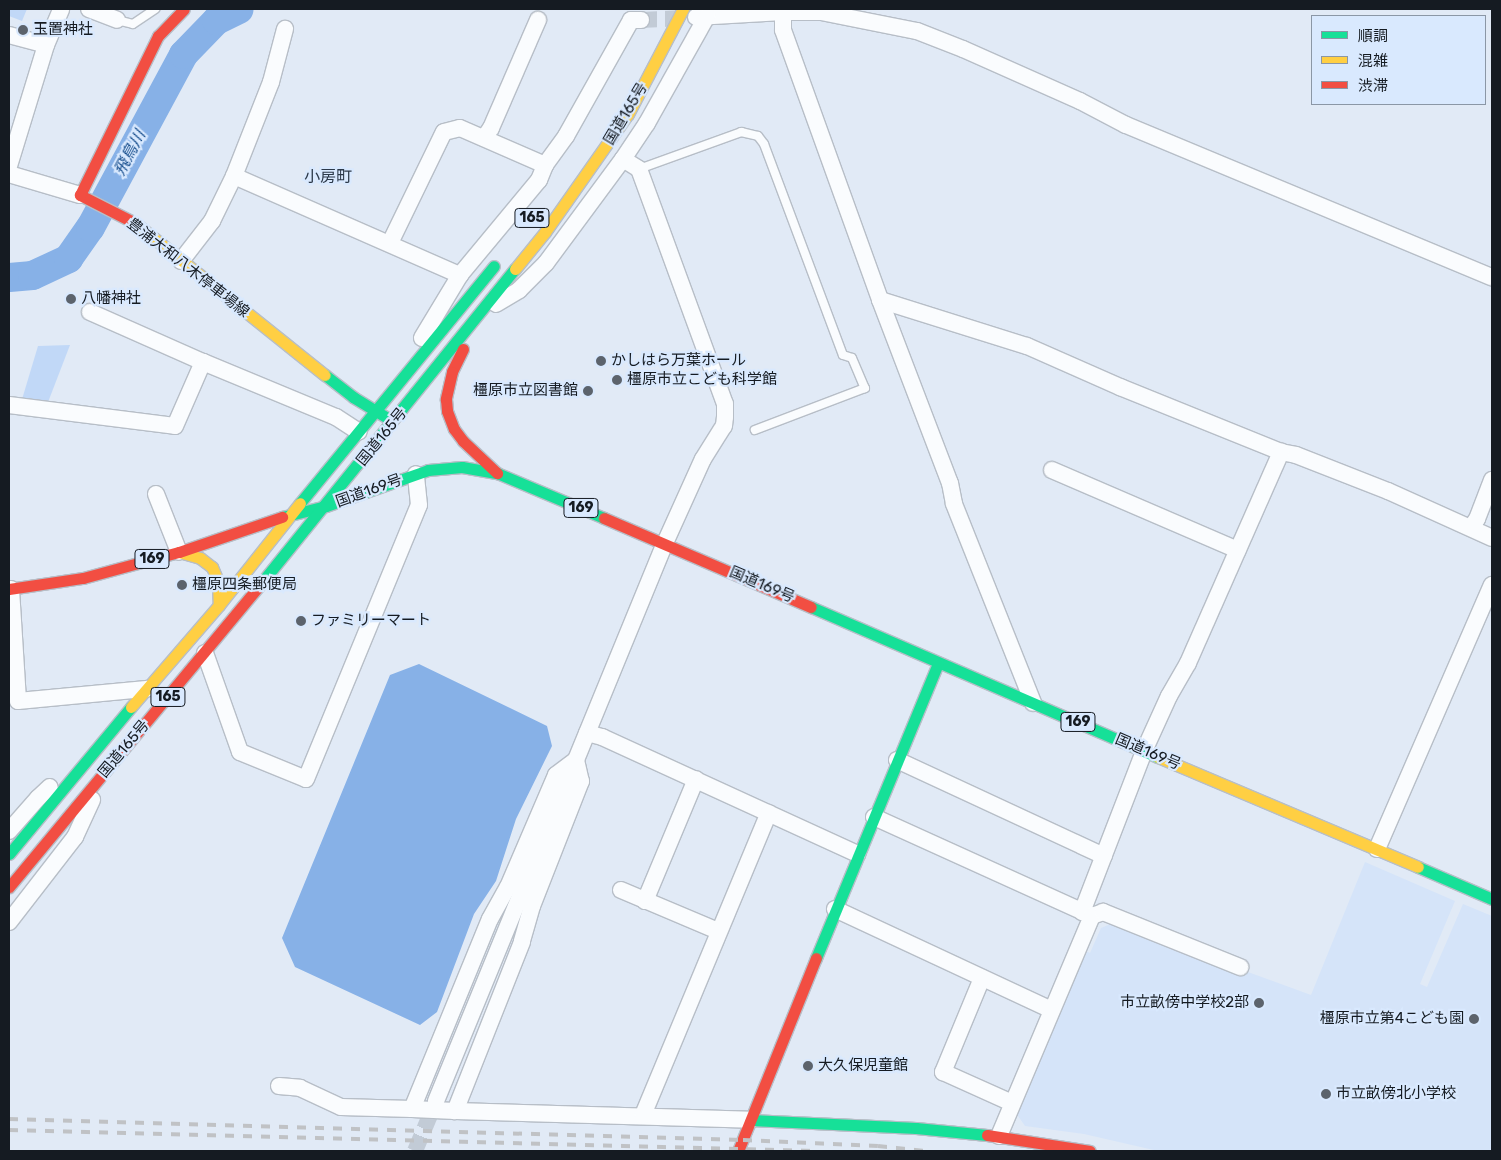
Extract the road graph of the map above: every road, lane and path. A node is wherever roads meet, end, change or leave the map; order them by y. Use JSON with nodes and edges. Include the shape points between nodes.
{"nodes":[{"id":1,"x":61,"y":9,"type":"edge"},
{"id":2,"x":89,"y":9,"type":"edge"},
{"id":3,"x":155,"y":9,"type":"edge"},
{"id":4,"x":184,"y":9,"type":"edge"},
{"id":5,"x":783,"y":12,"type":"junction"},
{"id":6,"x":695,"y":14,"type":"edge"},
{"id":7,"x":117,"y":20,"type":"joint"},
{"id":8,"x":538,"y":20,"type":"dead end"},
{"id":9,"x":641,"y":20,"type":"tunnel mouth"},
{"id":10,"x":285,"y":28,"type":"dead end"},
{"id":11,"x":9,"y":36,"type":"edge"},
{"id":12,"x":46,"y":45,"type":"junction"},
{"id":13,"x":484,"y":138,"type":"junction"},
{"id":14,"x":623,"y":159,"type":"junction"},
{"id":15,"x":545,"y":165,"type":"junction"},
{"id":16,"x":9,"y":166,"type":"edge"},
{"id":17,"x":639,"y":169,"type":"junction"},
{"id":18,"x":9,"y":174,"type":"edge"},
{"id":19,"x":234,"y":176,"type":"junction"},
{"id":20,"x":83,"y":197,"type":"junction"},
{"id":21,"x":390,"y":243,"type":"junction"},
{"id":22,"x":502,"y":257,"type":"dead end"},
{"id":23,"x":181,"y":262,"type":"junction"},
{"id":24,"x":460,"y":275,"type":"junction"},
{"id":25,"x":1492,"y":277,"type":"edge"},
{"id":26,"x":880,"y":300,"type":"junction"},
{"id":27,"x":90,"y":312,"type":"dead end"},
{"id":28,"x":480,"y":314,"type":"junction"},
{"id":29,"x":203,"y":362,"type":"junction"},
{"id":30,"x":407,"y":372,"type":"junction"},
{"id":31,"x":9,"y":405,"type":"edge"},
{"id":32,"x":376,"y":411,"type":"junction"},
{"id":33,"x":394,"y":422,"type":"junction"},
{"id":34,"x":755,"y":430,"type":"dead end"},
{"id":35,"x":359,"y":432,"type":"junction"},
{"id":36,"x":1281,"y":452,"type":"junction"},
{"id":37,"x":1052,"y":470,"type":"dead end"},
{"id":38,"x":497,"y":473,"type":"junction"},
{"id":39,"x":416,"y":474,"type":"junction"},
{"id":40,"x":1492,"y":480,"type":"edge"},
{"id":41,"x":156,"y":494,"type":"dead end"},
{"id":42,"x":326,"y":506,"type":"junction"},
{"id":43,"x":291,"y":514,"type":"junction"},
{"id":44,"x":1471,"y":527,"type":"junction"},
{"id":45,"x":1492,"y":538,"type":"edge"},
{"id":46,"x":665,"y":543,"type":"junction"},
{"id":47,"x":1238,"y":550,"type":"junction"},
{"id":48,"x":179,"y":552,"type":"junction"},
{"id":49,"x":1492,"y":585,"type":"edge"},
{"id":50,"x":10,"y":589,"type":"edge"},
{"id":51,"x":219,"y":605,"type":"junction"},
{"id":52,"x":205,"y":653,"type":"junction"},
{"id":53,"x":938,"y":663,"type":"junction"},
{"id":54,"x":146,"y":689,"type":"junction"},
{"id":55,"x":1033,"y":702,"type":"junction"},
{"id":56,"x":587,"y":733,"type":"junction"},
{"id":57,"x":1144,"y":751,"type":"junction"},
{"id":58,"x":92,"y":753,"type":"junction"},
{"id":59,"x":576,"y":760,"type":"junction"},
{"id":60,"x":897,"y":760,"type":"junction"},
{"id":61,"x":108,"y":767,"type":"junction"},
{"id":62,"x":696,"y":779,"type":"junction"},
{"id":63,"x":769,"y":813,"type":"junction"},
{"id":64,"x":874,"y":817,"type":"junction"},
{"id":65,"x":9,"y":830,"type":"edge"},
{"id":66,"x":1377,"y":849,"type":"junction"},
{"id":67,"x":9,"y":854,"type":"edge"},
{"id":68,"x":858,"y":854,"type":"junction"},
{"id":69,"x":1104,"y":856,"type":"junction"},
{"id":70,"x":9,"y":887,"type":"edge"},
{"id":71,"x":621,"y":890,"type":"dead end"},
{"id":72,"x":1492,"y":899,"type":"edge"},
{"id":73,"x":646,"y":901,"type":"junction"},
{"id":74,"x":835,"y":910,"type":"junction"},
{"id":75,"x":1087,"y":914,"type":"junction"},
{"id":76,"x":9,"y":922,"type":"edge"},
{"id":77,"x":718,"y":932,"type":"junction"},
{"id":78,"x":1240,"y":967,"type":"dead end"},
{"id":79,"x":982,"y":978,"type":"junction"},
{"id":80,"x":1052,"y":1010,"type":"junction"},
{"id":81,"x":279,"y":1086,"type":"dead end"},
{"id":82,"x":436,"y":1101,"type":"tunnel mouth"},
{"id":83,"x":1012,"y":1103,"type":"junction"},
{"id":84,"x":412,"y":1109,"type":"junction"},
{"id":85,"x":455,"y":1111,"type":"junction"},
{"id":86,"x":643,"y":1115,"type":"junction"},
{"id":87,"x":751,"y":1120,"type":"junction"},
{"id":88,"x":999,"y":1136,"type":"junction"},
{"id":89,"x":738,"y":1151,"type":"edge"},
{"id":90,"x":1090,"y":1151,"type":"edge"}],
"edges":[{"from":1,"to":12,"type":"street"},
{"from":2,"to":7,"type":"street"},
{"from":3,"to":7,"type":"lane","via":[[133,24]]},
{"from":4,"to":20,"type":"main road","via":[[158,36],[151,49]]},
{"from":5,"to":6,"type":"street"},
{"from":5,"to":25,"type":"street","via":[[838,14],[917,31],[1080,101],[1126,125]]},
{"from":5,"to":26,"type":"street","via":[[783,30]]},
{"from":6,"to":14,"type":"street","via":[[647,123]]},
{"from":6,"to":28,"type":"main road","name":"国道165号","number":"165","via":[[651,73],[606,148]]},
{"from":8,"to":13,"type":"street"},
{"from":9,"to":15,"type":"street","via":[[631,20],[566,136]]},
{"from":10,"to":19,"type":"street","via":[[271,82]]},
{"from":11,"to":12,"type":"street"},
{"from":12,"to":16,"type":"street"},
{"from":13,"to":15,"type":"street"},
{"from":13,"to":21,"type":"street","via":[[460,128],[444,132]]},
{"from":14,"to":17,"type":"street"},
{"from":14,"to":28,"type":"street","via":[[546,263],[518,290]]},
{"from":15,"to":24,"type":"street","via":[[539,180]]},
{"from":17,"to":34,"type":"lane","via":[[741,132],[758,136],[764,144],[843,355],[852,358],[865,388]]},
{"from":17,"to":46,"type":"street","via":[[725,404],[724,426],[703,459]]},
{"from":18,"to":20,"type":"street"},
{"from":19,"to":21,"type":"street"},
{"from":19,"to":23,"type":"street","via":[[212,221]]},
{"from":20,"to":23,"type":"main road","name":"豊浦大和八木停車場線","via":[[134,223]]},
{"from":21,"to":24,"type":"street"},
{"from":22,"to":30,"type":"main road","name":"国道165号","number":"165"},
{"from":23,"to":32,"type":"main road","name":"豊浦大和八木停車場線","via":[[353,397]]},
{"from":24,"to":30,"type":"street","via":[[413,353]]},
{"from":26,"to":36,"type":"street","via":[[1028,346]]},
{"from":26,"to":55,"type":"street","via":[[950,483],[954,504]]},
{"from":27,"to":29,"type":"street"},
{"from":28,"to":33,"type":"main road","name":"国道165号","number":"165"},
{"from":28,"to":38,"type":"main road","via":[[452,372],[446,399],[447,411],[463,441]]},
{"from":29,"to":31,"type":"street","via":[[175,426]]},
{"from":29,"to":35,"type":"street","via":[[336,417]]},
{"from":30,"to":32,"type":"main road","name":"国道165号","number":"165"},
{"from":32,"to":33,"type":"main road","name":"豊浦大和八木停車場線"},
{"from":32,"to":35,"type":"main road","name":"国道165号","number":"165"},
{"from":33,"to":42,"type":"main road","name":"国道165号","number":"165"},
{"from":35,"to":43,"type":"main road","name":"国道165号","number":"165"},
{"from":36,"to":44,"type":"street","via":[[1342,473]]},
{"from":36,"to":47,"type":"street"},
{"from":37,"to":47,"type":"street"},
{"from":38,"to":39,"type":"main road","name":"国道169号","number":"169","via":[[462,467]]},
{"from":38,"to":46,"type":"main road","name":"国道169号","number":"169"},
{"from":39,"to":42,"type":"main road","name":"国道169号","number":"169"},
{"from":39,"to":52,"type":"street","via":[[419,505],[306,779],[240,752]]},
{"from":40,"to":44,"type":"street"},
{"from":41,"to":48,"type":"street"},
{"from":42,"to":43,"type":"main road","name":"国道169号","number":"169"},
{"from":42,"to":52,"type":"main road","name":"国道165号","number":"165"},
{"from":43,"to":48,"type":"main road","name":"国道169号","number":"169"},
{"from":43,"to":51,"type":"main road","name":"国道165号","number":"165"},
{"from":44,"to":45,"type":"street"},
{"from":46,"to":53,"type":"main road","name":"国道169号","number":"169"},
{"from":46,"to":56,"type":"street"},
{"from":47,"to":57,"type":"street","via":[[1188,664],[1169,696]]},
{"from":48,"to":50,"type":"main road","name":"国道169号","number":"169","via":[[83,578]]},
{"from":48,"to":51,"type":"main road","via":[[200,558],[212,566],[218,581]]},
{"from":49,"to":66,"type":"street"},
{"from":50,"to":54,"type":"street","via":[[18,701]]},
{"from":51,"to":54,"type":"main road","name":"国道165号","number":"165"},
{"from":52,"to":61,"type":"main road","name":"国道165号","number":"165"},
{"from":53,"to":55,"type":"main road","name":"国道169号","number":"169"},
{"from":53,"to":60,"type":"main road"},
{"from":54,"to":58,"type":"main road","name":"国道165号","number":"165"},
{"from":55,"to":57,"type":"main road","name":"国道169号","number":"169"},
{"from":56,"to":59,"type":"street"},
{"from":56,"to":62,"type":"street"},
{"from":57,"to":66,"type":"main road","name":"国道169号","number":"169"},
{"from":57,"to":69,"type":"street"},
{"from":58,"to":65,"type":"street","via":[[38,798]]},
{"from":58,"to":67,"type":"main road","name":"国道165号","number":"165"},
{"from":59,"to":82,"type":"street"},
{"from":59,"to":84,"type":"street","via":[[556,775],[508,887],[490,919]]},
{"from":59,"to":85,"type":"street","via":[[581,781]]},
{"from":60,"to":64,"type":"main road"},
{"from":60,"to":69,"type":"street"},
{"from":61,"to":70,"type":"main road","name":"国道165号","number":"165"},
{"from":61,"to":76,"type":"street","via":[[75,837]]},
{"from":62,"to":63,"type":"street"},
{"from":62,"to":73,"type":"street"},
{"from":63,"to":68,"type":"street"},
{"from":63,"to":77,"type":"street"},
{"from":64,"to":68,"type":"main road"},
{"from":64,"to":75,"type":"street"},
{"from":66,"to":72,"type":"main road","name":"国道169号","number":"169"},
{"from":68,"to":74,"type":"main road"},
{"from":69,"to":75,"type":"street"},
{"from":71,"to":73,"type":"street"},
{"from":73,"to":77,"type":"street"},
{"from":74,"to":79,"type":"street"},
{"from":74,"to":87,"type":"main road"},
{"from":75,"to":78,"type":"street","via":[[1103,912]]},
{"from":75,"to":80,"type":"street"},
{"from":77,"to":86,"type":"street"},
{"from":79,"to":80,"type":"street"},
{"from":79,"to":83,"type":"street","via":[[943,1072]]},
{"from":80,"to":83,"type":"street"},
{"from":81,"to":84,"type":"street","via":[[300,1088],[340,1107]]},
{"from":83,"to":88,"type":"street"},
{"from":84,"to":85,"type":"street"},
{"from":85,"to":86,"type":"street"},
{"from":86,"to":87,"type":"street"},
{"from":87,"to":88,"type":"main road","via":[[916,1128]]},
{"from":87,"to":89,"type":"main road"},
{"from":88,"to":90,"type":"main road"}]}
